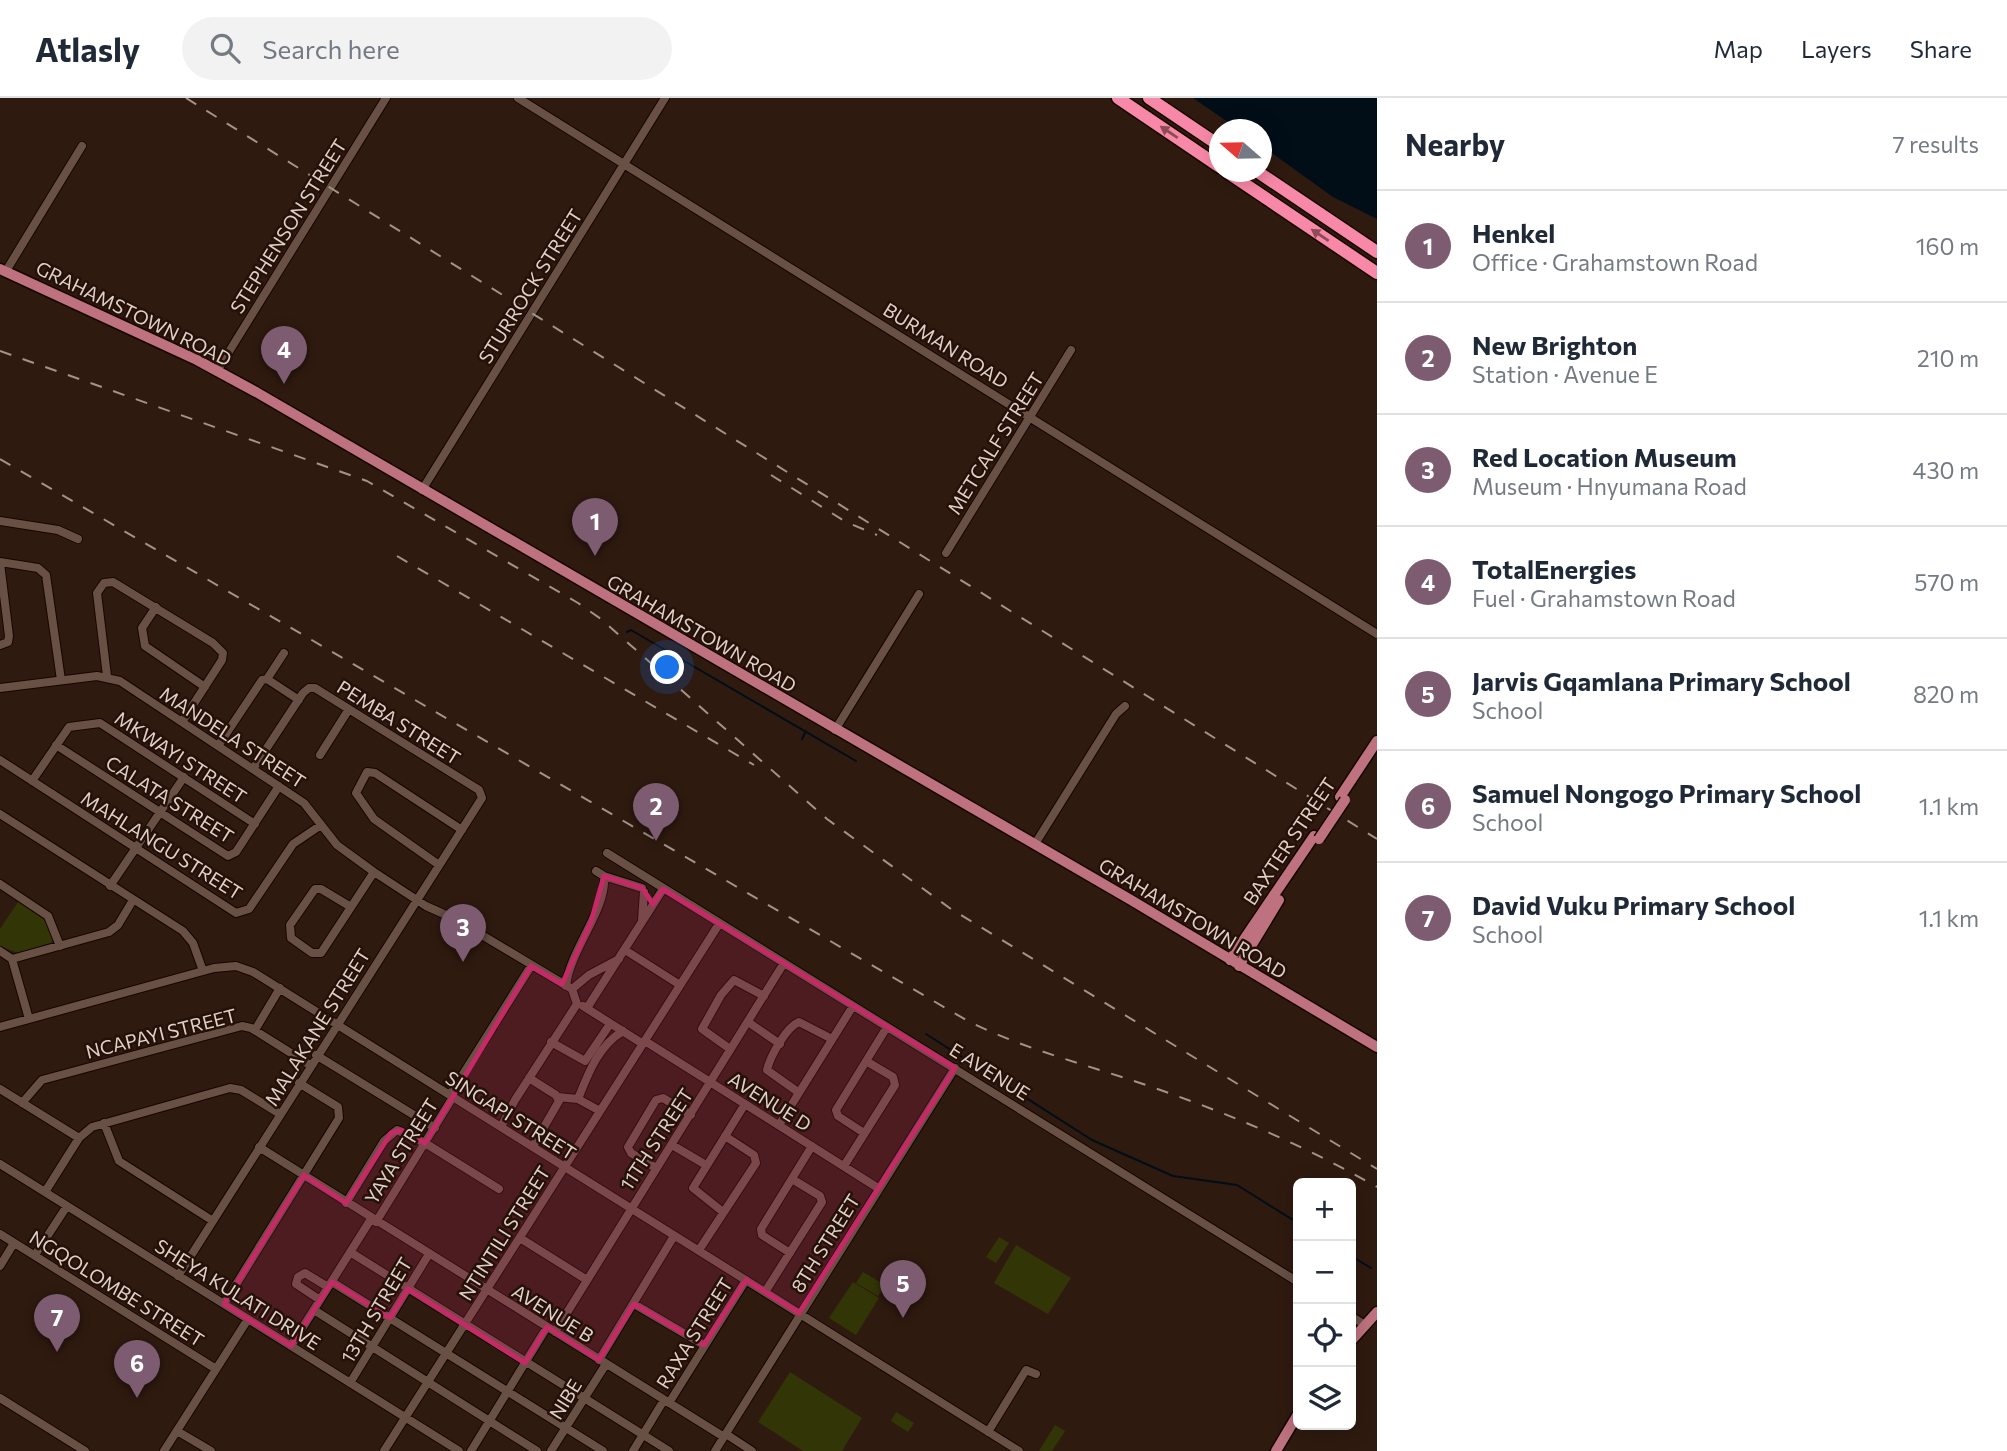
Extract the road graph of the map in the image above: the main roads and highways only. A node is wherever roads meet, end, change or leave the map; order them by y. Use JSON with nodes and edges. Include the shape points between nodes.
{"nodes":[{"id":1,"x":1118,"y":98,"type":"edge"},
{"id":2,"x":1149,"y":98,"type":"edge"},
{"id":3,"x":1209,"y":139,"type":"edge"},
{"id":4,"x":1209,"y":160,"type":"edge"},
{"id":5,"x":1272,"y":181,"type":"edge"},
{"id":6,"x":1242,"y":182,"type":"edge"},
{"id":7,"x":1377,"y":252,"type":"edge"},
{"id":8,"x":3,"y":270,"type":"edge"},
{"id":9,"x":1377,"y":273,"type":"edge"},
{"id":10,"x":1377,"y":741,"type":"edge"},
{"id":11,"x":1377,"y":752,"type":"edge"},
{"id":12,"x":1342,"y":799,"type":"junction"},
{"id":13,"x":1234,"y":963,"type":"junction"},
{"id":14,"x":1377,"y":1047,"type":"edge"},
{"id":15,"x":1377,"y":1312,"type":"edge"},
{"id":16,"x":1356,"y":1336,"type":"edge"},
{"id":17,"x":1293,"y":1422,"type":"edge"},
{"id":18,"x":1276,"y":1451,"type":"edge"}],
"edges":[{"from":4,"to":1,"type":"highway","one_way":true},
{"from":2,"to":3,"type":"highway"},
{"from":5,"to":7,"type":"highway"},
{"from":9,"to":6,"type":"highway","one_way":true},
{"from":8,"to":13,"type":"main road","name":"GRAHAMSTOWN ROAD","via":[[217,371]]},
{"from":10,"to":12,"type":"main road","name":"BAXTER STREET"},
{"from":11,"to":12,"type":"main road","name":"BAXTER STREET"},
{"from":12,"to":13,"type":"main road","name":"BAXTER STREET","bridge":true},
{"from":13,"to":14,"type":"main road","name":"GRAHAMSTOWN ROAD"},
{"from":15,"to":16,"type":"main road"},
{"from":17,"to":18,"type":"main road"}]}
